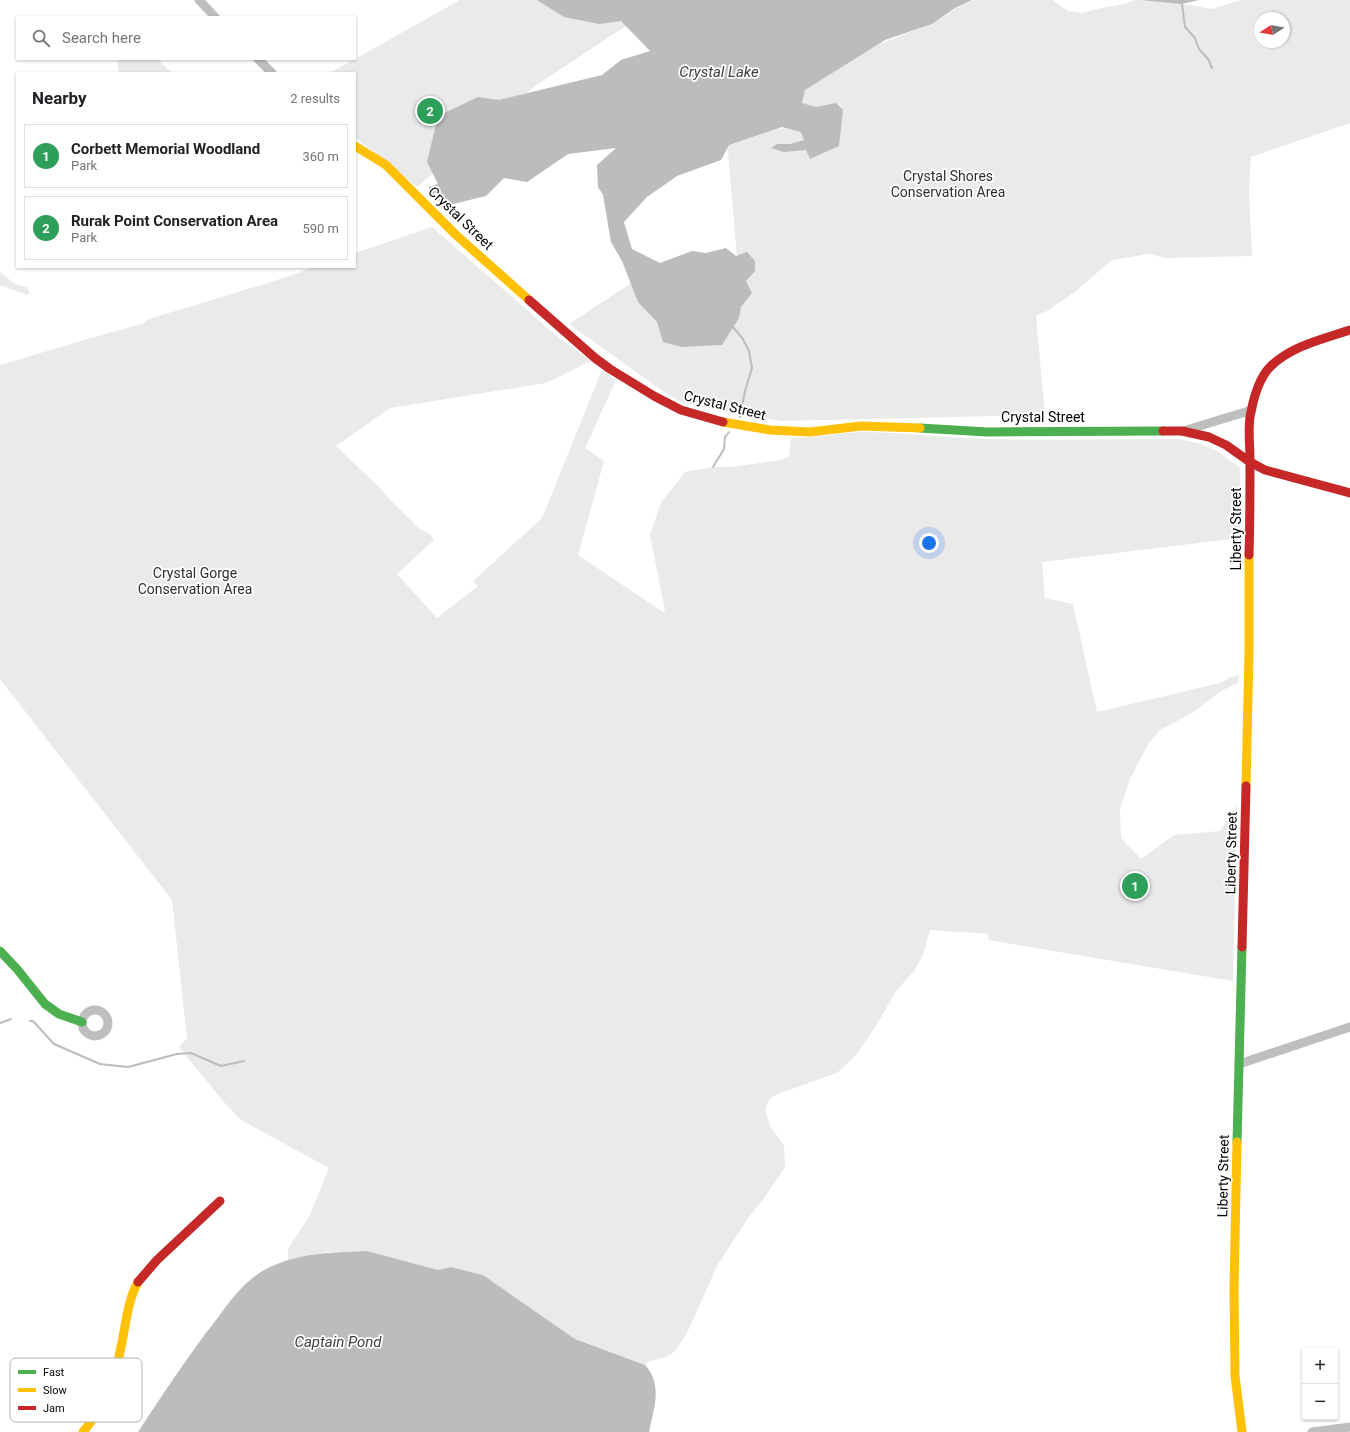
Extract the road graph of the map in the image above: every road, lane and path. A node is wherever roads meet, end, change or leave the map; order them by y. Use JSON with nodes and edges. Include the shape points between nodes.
{"nodes":[{"id":1,"x":199,"y":0,"type":"edge"},
{"id":2,"x":214,"y":16,"type":"edge"},
{"id":3,"x":259,"y":60,"type":"edge"},
{"id":4,"x":271,"y":72,"type":"edge"},
{"id":5,"x":356,"y":147,"type":"edge"},
{"id":6,"x":1350,"y":330,"type":"edge"},
{"id":7,"x":1252,"y":410,"type":"junction"},
{"id":8,"x":1182,"y":431,"type":"junction"},
{"id":9,"x":1250,"y":462,"type":"junction"},
{"id":10,"x":1350,"y":493,"type":"edge"},
{"id":11,"x":0,"y":951,"type":"edge"},
{"id":12,"x":82,"y":1022,"type":"dead end"},
{"id":13,"x":1350,"y":1027,"type":"edge"},
{"id":14,"x":1239,"y":1064,"type":"junction"},
{"id":15,"x":220,"y":1201,"type":"dead end"},
{"id":16,"x":120,"y":1358,"type":"edge"},
{"id":17,"x":92,"y":1422,"type":"edge"},
{"id":18,"x":1350,"y":1427,"type":"edge"},
{"id":19,"x":84,"y":1432,"type":"edge"},
{"id":20,"x":1242,"y":1432,"type":"edge"},
{"id":21,"x":1312,"y":1432,"type":"edge"}],
"edges":[{"from":1,"to":2,"type":"street"},
{"from":3,"to":4,"type":"street"},
{"from":5,"to":8,"type":"street","name":"Crystal Street","via":[[386,165],[456,236],[595,358],[681,410],[719,421],[796,433],[861,426],[921,427],[979,432]]},
{"from":6,"to":7,"type":"street","name":"Liberty Street","via":[[1281,357],[1263,376]]},
{"from":7,"to":8,"type":"street","name":"Crystal Street"},
{"from":7,"to":9,"type":"street","name":"Liberty Street"},
{"from":8,"to":9,"type":"street","name":"Crystal Street","via":[[1209,437],[1226,445]]},
{"from":9,"to":10,"type":"street","name":"Crystal Street","via":[[1280,475]]},
{"from":9,"to":14,"type":"street","name":"Liberty Street","via":[[1249,652]]},
{"from":11,"to":12,"type":"street","via":[[45,1004],[59,1014]]},
{"from":13,"to":14,"type":"street"},
{"from":14,"to":20,"type":"street","name":"Liberty Street","via":[[1234,1288],[1235,1383]]},
{"from":15,"to":16,"type":"street","via":[[156,1261],[141,1279],[129,1305]]},
{"from":17,"to":19,"type":"street"},
{"from":18,"to":21,"type":"street"}]}
